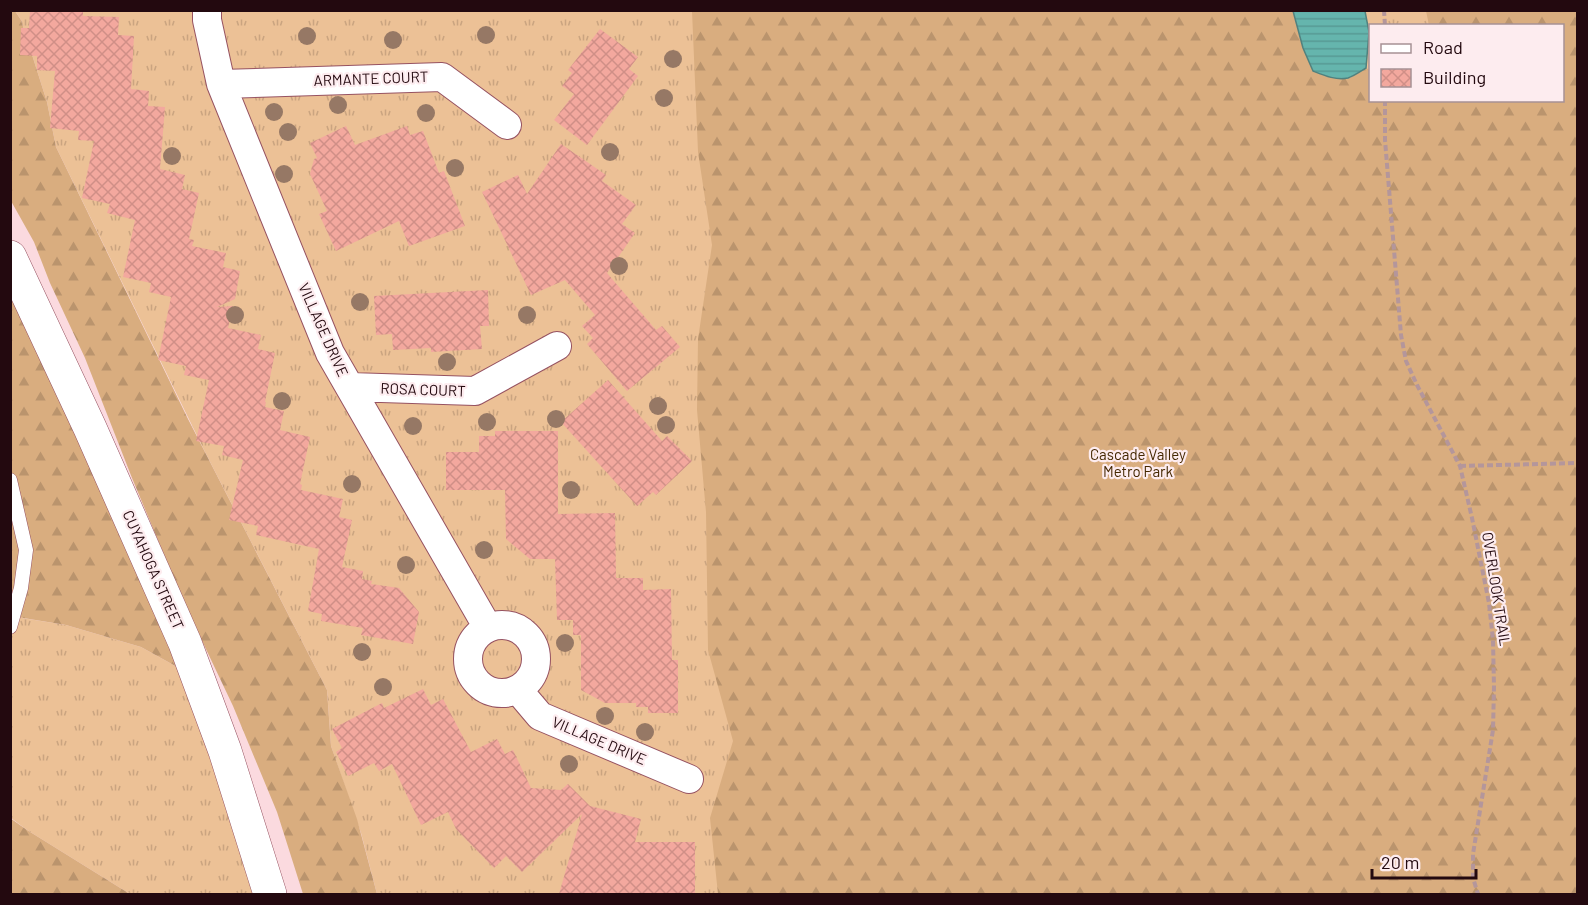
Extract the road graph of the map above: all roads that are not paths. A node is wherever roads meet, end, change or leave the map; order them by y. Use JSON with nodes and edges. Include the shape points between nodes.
{"nodes":[{"id":1,"x":207,"y":10,"type":"edge"},
{"id":2,"x":221,"y":84,"type":"junction"},
{"id":3,"x":507,"y":125,"type":"dead end"},
{"id":4,"x":10,"y":257,"type":"edge"},
{"id":5,"x":557,"y":346,"type":"dead end"},
{"id":6,"x":350,"y":387,"type":"junction"},
{"id":7,"x":10,"y":480,"type":"edge"},
{"id":8,"x":10,"y":627,"type":"edge"},
{"id":9,"x":488,"y":628,"type":"junction"},
{"id":10,"x":518,"y":690,"type":"junction"},
{"id":11,"x":689,"y":779,"type":"dead end"},
{"id":12,"x":270,"y":894,"type":"edge"}],
"edges":[{"from":1,"to":2,"type":"street","name":"VILLAGE DRIVE"},
{"from":2,"to":3,"type":"street","name":"ARMANTE COURT","via":[[442,77]]},
{"from":2,"to":6,"type":"street","name":"VILLAGE DRIVE","via":[[330,353]]},
{"from":4,"to":12,"type":"street","name":"CUYAHOGA STREET","via":[[185,643],[225,751]]},
{"from":5,"to":6,"type":"street","name":"ROSA COURT","via":[[475,391]]},
{"from":6,"to":9,"type":"street","name":"VILLAGE DRIVE"},
{"from":7,"to":8,"type":"lane","via":[[26,550]]},
{"from":9,"to":10,"type":"street","via":[[511,627],[530,639],[536,661],[534,672]]},
{"from":9,"to":10,"type":"street","via":[[478,635],[468,654],[471,675],[486,690]]},
{"from":10,"to":11,"type":"street","name":"VILLAGE DRIVE","via":[[540,716]]}]}
